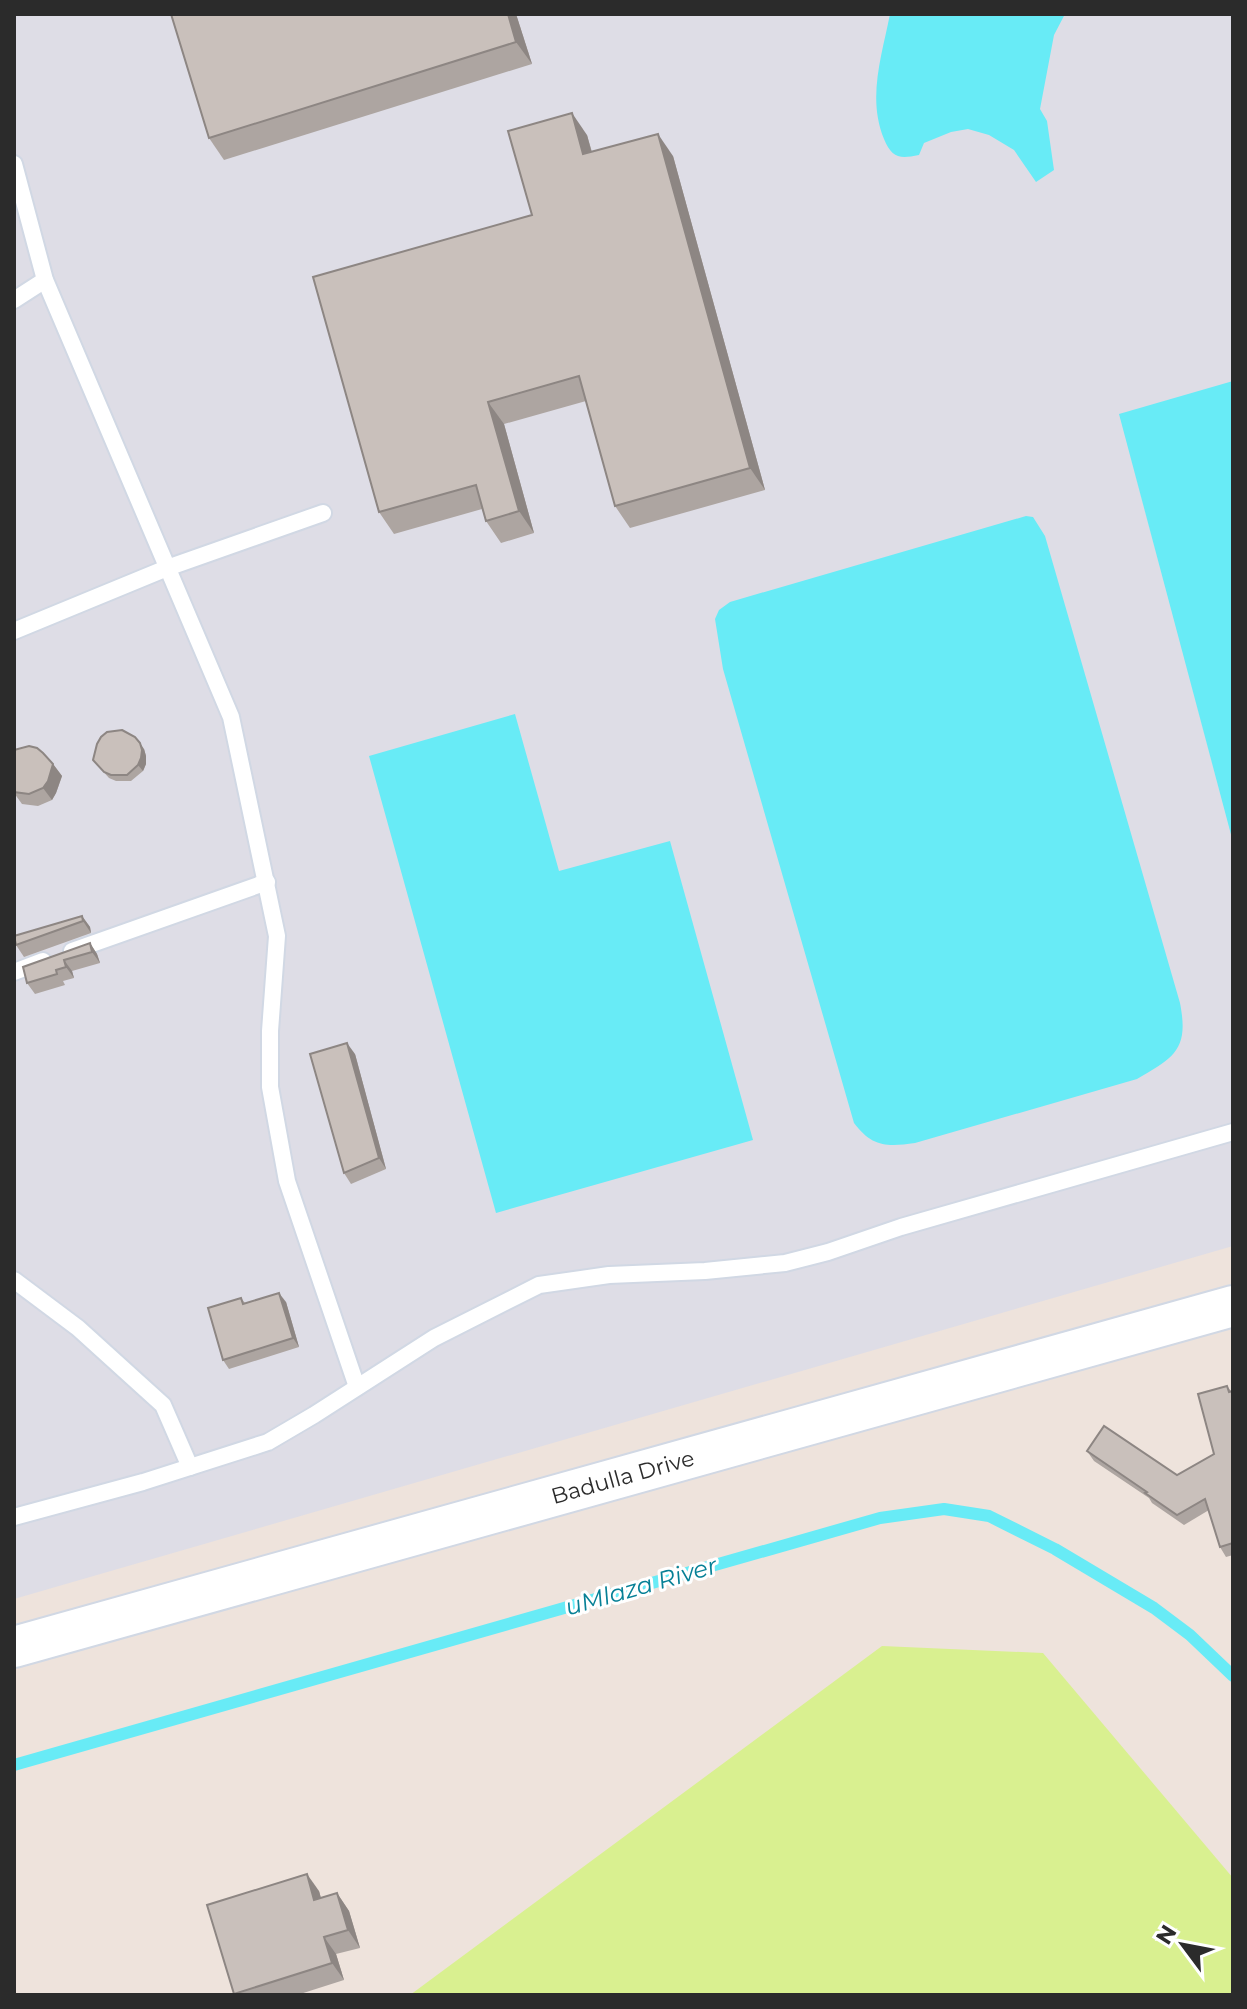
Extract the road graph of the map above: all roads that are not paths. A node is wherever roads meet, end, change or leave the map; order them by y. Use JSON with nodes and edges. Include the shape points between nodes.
{"nodes":[{"id":1,"x":14,"y":164,"type":"edge"},
{"id":2,"x":45,"y":280,"type":"junction"},
{"id":3,"x":14,"y":300,"type":"edge"},
{"id":4,"x":323,"y":513,"type":"dead end"},
{"id":5,"x":167,"y":568,"type":"junction"},
{"id":6,"x":14,"y":631,"type":"edge"},
{"id":7,"x":267,"y":882,"type":"junction"},
{"id":8,"x":14,"y":972,"type":"edge"},
{"id":9,"x":1233,"y":1132,"type":"edge"},
{"id":10,"x":14,"y":1280,"type":"edge"},
{"id":11,"x":1233,"y":1306,"type":"edge"},
{"id":12,"x":357,"y":1387,"type":"junction"},
{"id":13,"x":190,"y":1467,"type":"junction"},
{"id":14,"x":14,"y":1517,"type":"edge"},
{"id":15,"x":14,"y":1647,"type":"edge"}],
"edges":[{"from":1,"to":2,"type":"lane"},
{"from":2,"to":3,"type":"lane"},
{"from":2,"to":5,"type":"lane"},
{"from":4,"to":5,"type":"lane"},
{"from":5,"to":6,"type":"lane"},
{"from":5,"to":7,"type":"lane","via":[[231,717]]},
{"from":7,"to":8,"type":"lane"},
{"from":7,"to":12,"type":"lane","via":[[277,936],[270,1087],[287,1181]]},
{"from":9,"to":12,"type":"lane","via":[[785,1263],[539,1285],[434,1338]]},
{"from":10,"to":13,"type":"lane","via":[[78,1328],[163,1405]]},
{"from":11,"to":15,"type":"street","name":"Badulla Drive"},
{"from":12,"to":13,"type":"lane","via":[[268,1442]]},
{"from":13,"to":14,"type":"lane"}]}
